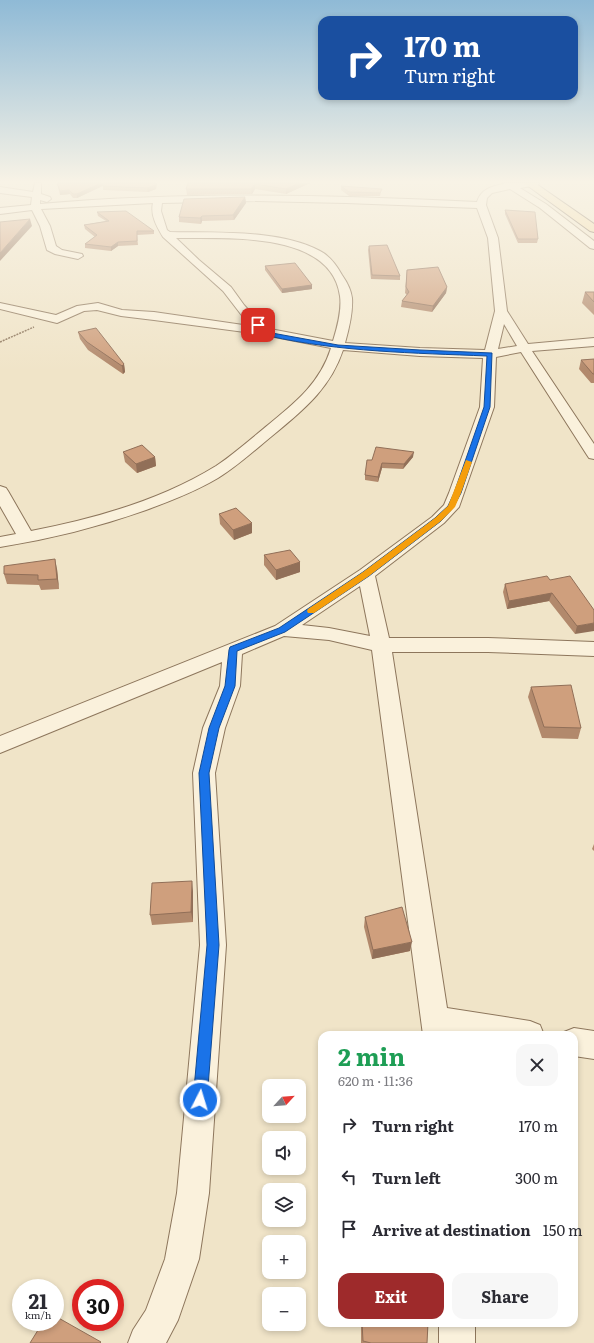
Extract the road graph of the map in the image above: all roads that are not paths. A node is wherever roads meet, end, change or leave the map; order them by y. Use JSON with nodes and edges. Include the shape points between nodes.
{"nodes":[{"id":1,"x":50,"y":246,"type":"edge"},
{"id":2,"x":178,"y":246,"type":"edge"},
{"id":3,"x":298,"y":246,"type":"edge"},
{"id":4,"x":494,"y":246,"type":"edge"},
{"id":5,"x":78,"y":256,"type":"dead end"},
{"id":6,"x":0,"y":306,"type":"edge"},
{"id":7,"x":240,"y":308,"type":"junction"},
{"id":8,"x":501,"y":311,"type":"junction"},
{"id":9,"x":202,"y":324,"type":"junction"},
{"id":10,"x":261,"y":331,"type":"junction"},
{"id":11,"x":594,"y":342,"type":"edge"},
{"id":12,"x":338,"y":346,"type":"junction"},
{"id":13,"x":524,"y":348,"type":"junction"},
{"id":14,"x":490,"y":354,"type":"junction"},
{"id":15,"x":594,"y":455,"type":"edge"},
{"id":16,"x":0,"y":491,"type":"edge"},
{"id":17,"x":26,"y":538,"type":"junction"},
{"id":18,"x":0,"y":542,"type":"edge"},
{"id":19,"x":366,"y":574,"type":"junction"},
{"id":20,"x":282,"y":630,"type":"junction"},
{"id":21,"x":381,"y":645,"type":"junction"},
{"id":22,"x":594,"y":649,"type":"edge"},
{"id":23,"x":233,"y":650,"type":"junction"},
{"id":24,"x":0,"y":744,"type":"edge"},
{"id":25,"x":436,"y":1028,"type":"edge"},
{"id":26,"x":476,"y":1031,"type":"edge"},
{"id":27,"x":578,"y":1043,"type":"edge"},
{"id":28,"x":594,"y":1045,"type":"edge"},
{"id":29,"x":457,"y":1327,"type":"edge"},
{"id":30,"x":146,"y":1343,"type":"edge"},
{"id":31,"x":457,"y":1343,"type":"edge"}],
"edges":[{"from":1,"to":5,"type":"street","via":[[59,252]]},
{"from":2,"to":7,"type":"street","via":[[227,289]]},
{"from":3,"to":12,"type":"street","via":[[320,254],[343,285],[346,298],[345,314]]},
{"from":4,"to":8,"type":"street"},
{"from":6,"to":9,"type":"street","via":[[52,318],[61,318],[81,308],[98,306],[122,313]]},
{"from":7,"to":9,"type":"street"},
{"from":7,"to":10,"type":"street"},
{"from":8,"to":13,"type":"street"},
{"from":8,"to":14,"type":"street"},
{"from":9,"to":10,"type":"street"},
{"from":10,"to":12,"type":"street","via":[[291,339]]},
{"from":11,"to":13,"type":"street"},
{"from":12,"to":14,"type":"street"},
{"from":12,"to":17,"type":"street","via":[[326,376],[286,418],[218,471],[138,508],[49,534]]},
{"from":13,"to":14,"type":"street"},
{"from":13,"to":15,"type":"street"},
{"from":14,"to":19,"type":"street","via":[[487,407],[451,507],[438,520]]},
{"from":16,"to":17,"type":"street"},
{"from":17,"to":18,"type":"street"},
{"from":19,"to":20,"type":"street"},
{"from":19,"to":21,"type":"street"},
{"from":20,"to":21,"type":"street","via":[[329,634]]},
{"from":20,"to":23,"type":"street"},
{"from":21,"to":22,"type":"street","via":[[488,645]]},
{"from":21,"to":25,"type":"street"},
{"from":23,"to":24,"type":"street"},
{"from":23,"to":30,"type":"street","via":[[230,686],[214,728],[204,773],[213,945],[192,1193],[182,1259],[160,1320]]},
{"from":25,"to":26,"type":"street"},
{"from":27,"to":28,"type":"street"},
{"from":29,"to":31,"type":"street"}]}
